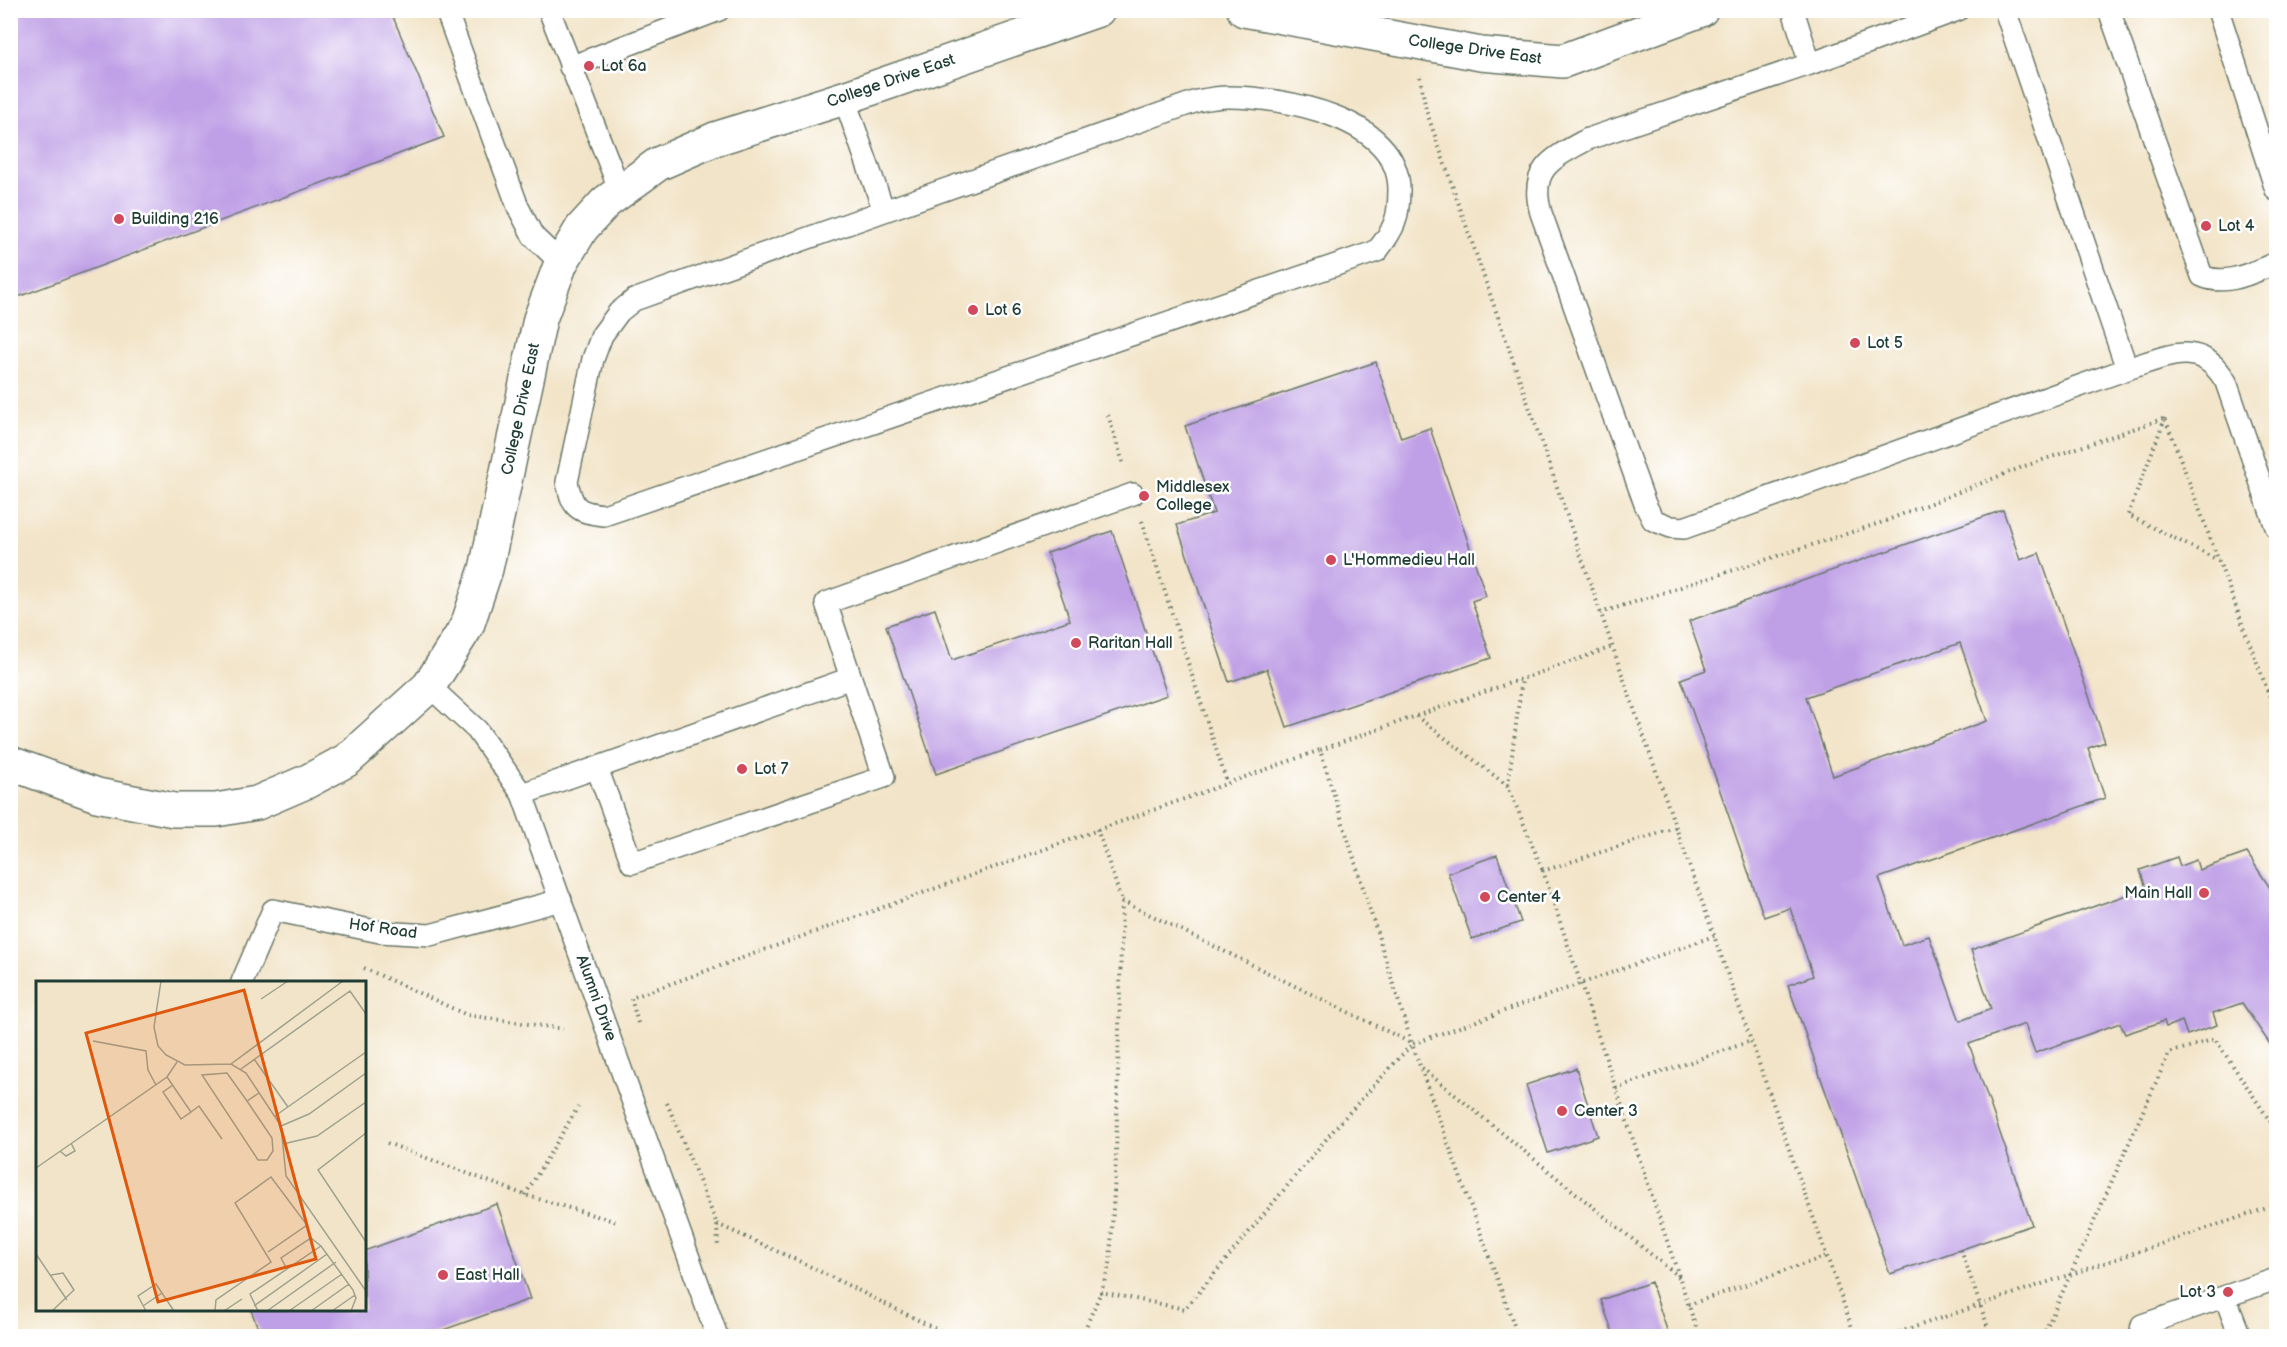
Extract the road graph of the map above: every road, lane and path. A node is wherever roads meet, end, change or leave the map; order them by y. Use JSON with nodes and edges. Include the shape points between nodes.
{"nodes":[{"id":1,"x":446,"y":10,"type":"edge"},
{"id":2,"x":549,"y":10,"type":"edge"},
{"id":3,"x":719,"y":10,"type":"edge"},
{"id":4,"x":1098,"y":10,"type":"edge"},
{"id":5,"x":1244,"y":10,"type":"edge"},
{"id":6,"x":1701,"y":10,"type":"edge"},
{"id":7,"x":1793,"y":10,"type":"edge"},
{"id":8,"x":1958,"y":10,"type":"edge"},
{"id":9,"x":2005,"y":10,"type":"edge"},
{"id":10,"x":2109,"y":10,"type":"edge"},
{"id":11,"x":2218,"y":10,"type":"edge"},
{"id":12,"x":1065,"y":16,"type":"edge"},
{"id":13,"x":1304,"y":16,"type":"edge"},
{"id":14,"x":1810,"y":64,"type":"junction"},
{"id":15,"x":570,"y":67,"type":"junction"},
{"id":16,"x":1419,"y":73,"type":"dead end"},
{"id":17,"x":844,"y":98,"type":"junction"},
{"id":18,"x":2277,"y":190,"type":"edge"},
{"id":19,"x":620,"y":191,"type":"junction"},
{"id":20,"x":884,"y":211,"type":"junction"},
{"id":21,"x":561,"y":263,"type":"junction"},
{"id":22,"x":2277,"y":263,"type":"edge"},
{"id":23,"x":2127,"y":369,"type":"junction"},
{"id":24,"x":1108,"y":415,"type":"dead end"},
{"id":25,"x":2165,"y":418,"type":"junction"},
{"id":26,"x":1133,"y":494,"type":"junction"},
{"id":27,"x":2277,"y":527,"type":"edge"},
{"id":28,"x":2218,"y":560,"type":"junction"},
{"id":29,"x":1600,"y":613,"type":"junction"},
{"id":30,"x":1612,"y":647,"type":"junction"},
{"id":31,"x":851,"y":678,"type":"junction"},
{"id":32,"x":1522,"y":679,"type":"junction"},
{"id":33,"x":429,"y":686,"type":"junction"},
{"id":34,"x":2274,"y":708,"type":"dead end"},
{"id":35,"x":1416,"y":716,"type":"junction"},
{"id":36,"x":1320,"y":750,"type":"junction"},
{"id":37,"x":10,"y":763,"type":"edge"},
{"id":38,"x":597,"y":768,"type":"junction"},
{"id":39,"x":1227,"y":783,"type":"junction"},
{"id":40,"x":1508,"y":786,"type":"junction"},
{"id":41,"x":522,"y":794,"type":"junction"},
{"id":42,"x":1676,"y":828,"type":"junction"},
{"id":43,"x":1097,"y":829,"type":"junction"},
{"id":44,"x":1543,"y":871,"type":"junction"},
{"id":45,"x":561,"y":900,"type":"junction"},
{"id":46,"x":1122,"y":901,"type":"junction"},
{"id":47,"x":1714,"y":936,"type":"junction"},
{"id":48,"x":364,"y":968,"type":"dead end"},
{"id":49,"x":242,"y":981,"type":"edge"},
{"id":50,"x":1580,"y":982,"type":"junction"},
{"id":51,"x":631,"y":998,"type":"dead end"},
{"id":52,"x":563,"y":1029,"type":"dead end"},
{"id":53,"x":1751,"y":1041,"type":"junction"},
{"id":54,"x":1412,"y":1044,"type":"junction"},
{"id":55,"x":1420,"y":1067,"type":"junction"},
{"id":56,"x":1616,"y":1088,"type":"junction"},
{"id":57,"x":578,"y":1107,"type":"dead end"},
{"id":58,"x":2277,"y":1130,"type":"edge"},
{"id":59,"x":387,"y":1143,"type":"dead end"},
{"id":60,"x":525,"y":1196,"type":"junction"},
{"id":61,"x":2277,"y":1205,"type":"edge"},
{"id":62,"x":617,"y":1222,"type":"dead end"},
{"id":63,"x":717,"y":1224,"type":"dead end"},
{"id":64,"x":1961,"y":1250,"type":"dead end"},
{"id":65,"x":1827,"y":1256,"type":"junction"},
{"id":66,"x":2070,"y":1276,"type":"junction"},
{"id":67,"x":1680,"y":1278,"type":"junction"},
{"id":68,"x":2277,"y":1279,"type":"edge"},
{"id":69,"x":1101,"y":1292,"type":"junction"},
{"id":70,"x":2225,"y":1297,"type":"junction"},
{"id":71,"x":1688,"y":1305,"type":"junction"},
{"id":72,"x":1980,"y":1306,"type":"junction"},
{"id":73,"x":717,"y":1336,"type":"edge"},
{"id":74,"x":950,"y":1336,"type":"edge"},
{"id":75,"x":1082,"y":1336,"type":"edge"},
{"id":76,"x":1518,"y":1336,"type":"edge"},
{"id":77,"x":1699,"y":1336,"type":"edge"},
{"id":78,"x":1855,"y":1336,"type":"edge"},
{"id":79,"x":1888,"y":1336,"type":"edge"},
{"id":80,"x":1991,"y":1336,"type":"edge"},
{"id":81,"x":2043,"y":1336,"type":"edge"},
{"id":82,"x":2140,"y":1336,"type":"edge"},
{"id":83,"x":2240,"y":1336,"type":"edge"}],
"edges":[{"from":1,"to":21,"type":"lane","via":[[518,207],[533,236]]},
{"from":2,"to":15,"type":"lane"},
{"from":3,"to":15,"type":"lane"},
{"from":4,"to":12,"type":"street","name":"College Drive East"},
{"from":5,"to":13,"type":"street","name":"College Drive East"},
{"from":6,"to":13,"type":"street","name":"College Drive East","via":[[1563,62],[1481,54]]},
{"from":7,"to":14,"type":"lane"},
{"from":8,"to":14,"type":"lane"},
{"from":9,"to":23,"type":"lane"},
{"from":10,"to":22,"type":"lane","via":[[2202,276],[2213,281],[2230,280]]},
{"from":11,"to":18,"type":"lane"},
{"from":12,"to":17,"type":"street","name":"College Drive East"},
{"from":14,"to":23,"type":"lane","via":[[1588,139],[1559,154],[1542,172],[1537,184],[1541,213],[1653,520],[1684,528]]},
{"from":15,"to":19,"type":"lane"},
{"from":16,"to":29,"type":"path","via":[[1426,110]]},
{"from":17,"to":19,"type":"street","name":"College Drive East","via":[[715,139],[658,164]]},
{"from":17,"to":20,"type":"lane"},
{"from":19,"to":21,"type":"street","name":"College Drive East","via":[[582,228]]},
{"from":20,"to":20,"type":"lane","via":[[634,300],[619,312],[602,334],[592,358],[567,482],[572,502],[585,513],[603,515],[1377,251],[1391,234],[1399,211],[1399,180],[1389,156],[1366,132],[1332,114],[1291,103],[1227,97],[1197,101]]},
{"from":21,"to":33,"type":"street","name":"College Drive East","via":[[540,319],[486,569],[467,626]]},
{"from":23,"to":27,"type":"lane","via":[[2179,353],[2210,361],[2220,371],[2234,400]]},
{"from":24,"to":26,"type":"path"},
{"from":25,"to":28,"type":"path"},
{"from":25,"to":28,"type":"path","via":[[2128,515]]},
{"from":25,"to":29,"type":"path","via":[[2025,466],[1880,523]]},
{"from":26,"to":31,"type":"lane","via":[[826,603]]},
{"from":26,"to":39,"type":"path"},
{"from":28,"to":34,"type":"path"},
{"from":29,"to":30,"type":"path"},
{"from":30,"to":32,"type":"path"},
{"from":30,"to":42,"type":"path"},
{"from":31,"to":38,"type":"lane"},
{"from":31,"to":38,"type":"lane","via":[[885,777],[632,863]]},
{"from":32,"to":35,"type":"path"},
{"from":32,"to":40,"type":"path"},
{"from":33,"to":37,"type":"street","name":"College Drive East","via":[[347,760],[257,803],[216,810],[174,810],[98,795]]},
{"from":33,"to":41,"type":"lane","name":"Alumni Drive","via":[[477,730]]},
{"from":35,"to":36,"type":"path"},
{"from":35,"to":40,"type":"path"},
{"from":36,"to":39,"type":"path"},
{"from":36,"to":54,"type":"path"},
{"from":38,"to":41,"type":"lane"},
{"from":39,"to":43,"type":"path"},
{"from":40,"to":44,"type":"path"},
{"from":41,"to":45,"type":"lane","name":"Alumni Drive"},
{"from":42,"to":44,"type":"path"},
{"from":42,"to":47,"type":"path"},
{"from":43,"to":46,"type":"path"},
{"from":43,"to":51,"type":"path"},
{"from":44,"to":50,"type":"path"},
{"from":45,"to":49,"type":"lane","name":"Hof Road","via":[[430,935],[380,932],[273,910]]},
{"from":45,"to":73,"type":"lane","name":"Alumni Drive"},
{"from":46,"to":54,"type":"path"},
{"from":46,"to":69,"type":"path","via":[[1116,1157],[1110,1263]]},
{"from":47,"to":50,"type":"path"},
{"from":47,"to":53,"type":"path"},
{"from":48,"to":52,"type":"path","via":[[467,1015]]},
{"from":50,"to":54,"type":"path"},
{"from":50,"to":56,"type":"path"},
{"from":53,"to":56,"type":"path"},
{"from":53,"to":65,"type":"path"},
{"from":54,"to":55,"type":"path"},
{"from":54,"to":69,"type":"path","via":[[1337,1126],[1185,1309]]},
{"from":55,"to":67,"type":"path"},
{"from":55,"to":76,"type":"path"},
{"from":56,"to":67,"type":"path"},
{"from":57,"to":60,"type":"path"},
{"from":58,"to":66,"type":"path","via":[[2215,1039],[2169,1053]]},
{"from":59,"to":60,"type":"path"},
{"from":60,"to":62,"type":"path"},
{"from":61,"to":66,"type":"path"},
{"from":63,"to":74,"type":"path"},
{"from":64,"to":72,"type":"path"},
{"from":65,"to":71,"type":"path"},
{"from":65,"to":78,"type":"path"},
{"from":66,"to":72,"type":"path"},
{"from":66,"to":81,"type":"path"},
{"from":67,"to":71,"type":"path"},
{"from":68,"to":70,"type":"lane"},
{"from":69,"to":75,"type":"path"},
{"from":70,"to":82,"type":"lane","via":[[2142,1325]]},
{"from":70,"to":83,"type":"lane"},
{"from":71,"to":77,"type":"path"},
{"from":72,"to":79,"type":"path"},
{"from":72,"to":80,"type":"path"}]}
